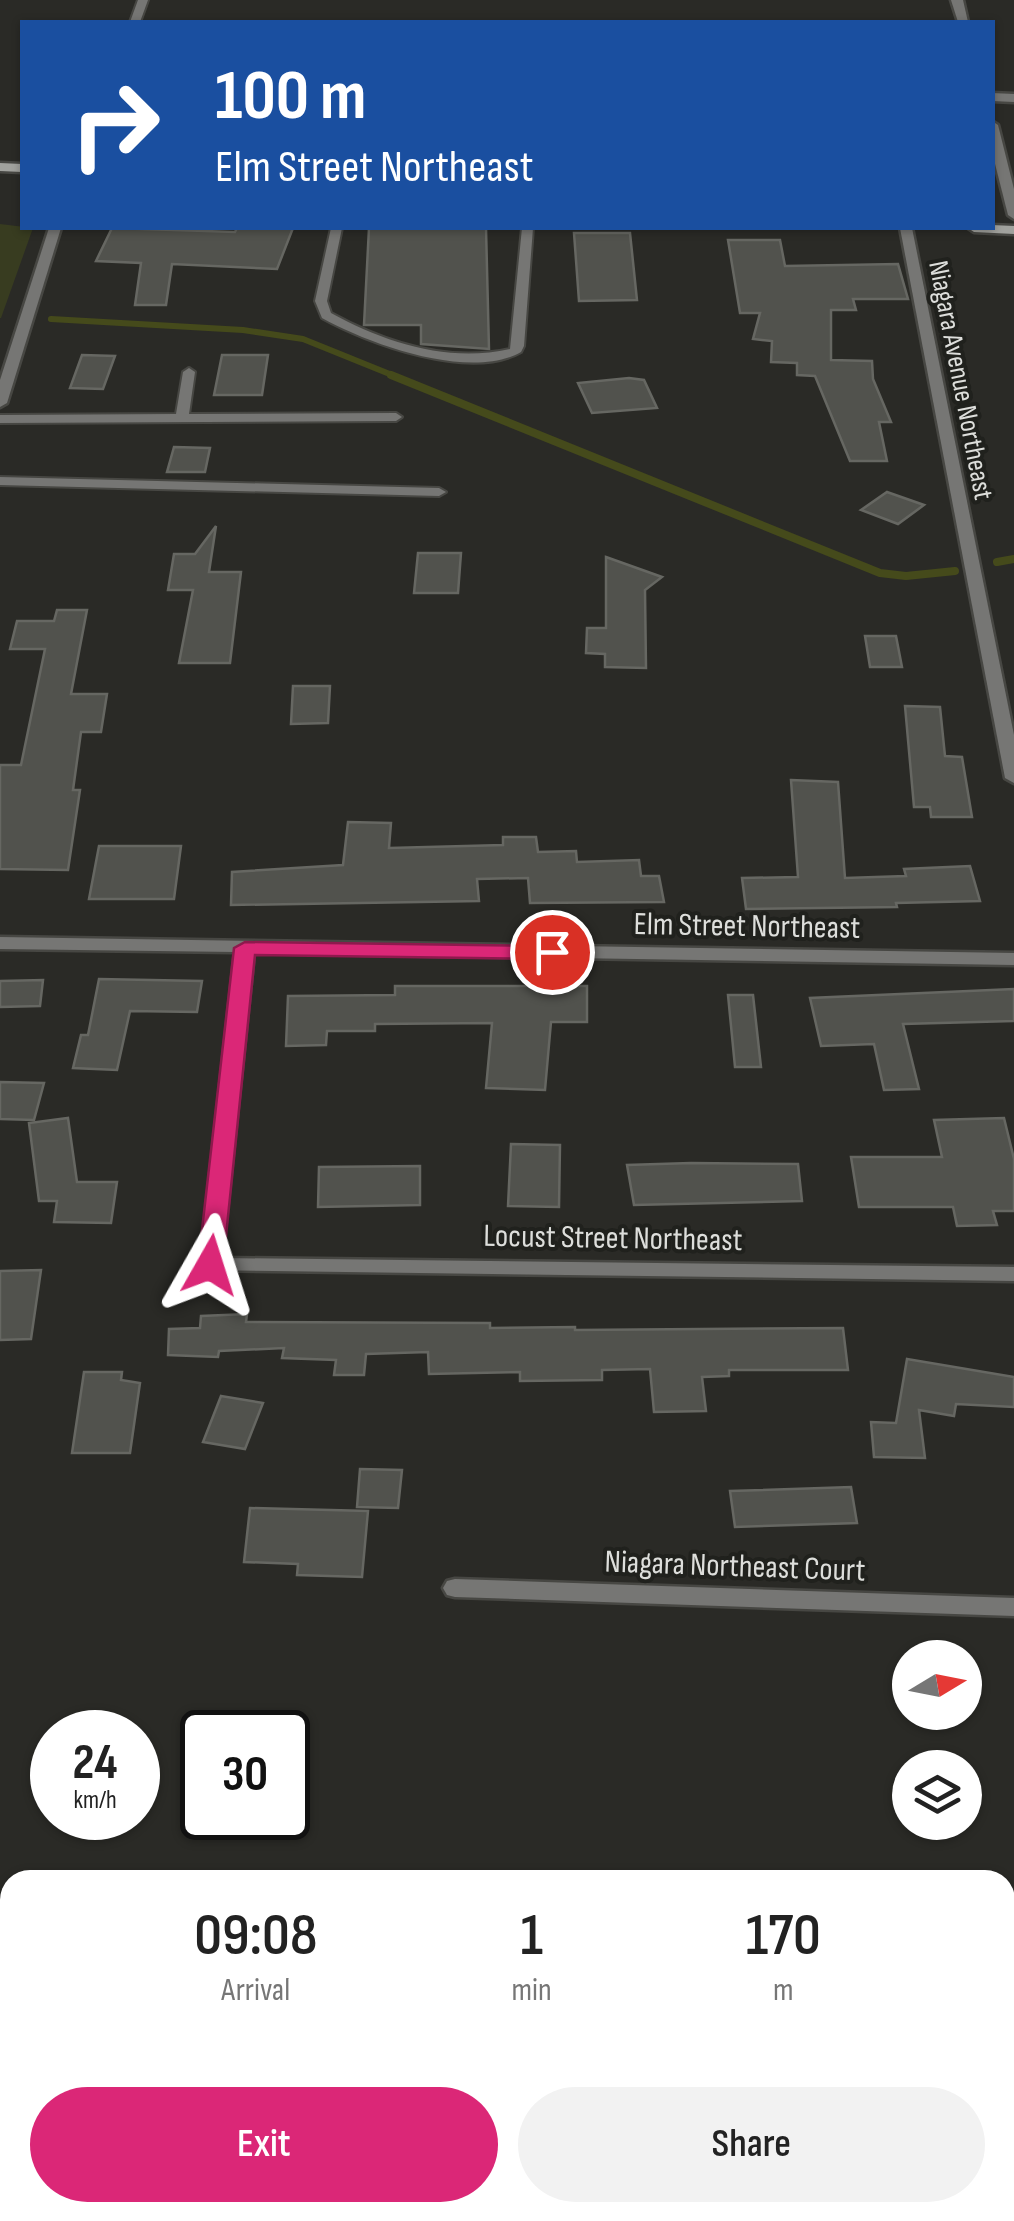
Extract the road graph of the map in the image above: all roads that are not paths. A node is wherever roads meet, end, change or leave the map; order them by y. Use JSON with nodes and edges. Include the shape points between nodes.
{"nodes":[{"id":1,"x":995,"y":137,"type":"edge"},
{"id":2,"x":1014,"y":215,"type":"edge"},
{"id":3,"x":53,"y":230,"type":"edge"},
{"id":4,"x":336,"y":230,"type":"edge"},
{"id":5,"x":528,"y":230,"type":"edge"},
{"id":6,"x":906,"y":230,"type":"edge"},
{"id":7,"x":189,"y":372,"type":"dead end"},
{"id":8,"x":0,"y":403,"type":"edge"},
{"id":9,"x":396,"y":417,"type":"dead end"},
{"id":10,"x":182,"y":418,"type":"junction"},
{"id":11,"x":0,"y":419,"type":"edge"},
{"id":12,"x":0,"y":482,"type":"edge"},
{"id":13,"x":439,"y":492,"type":"dead end"},
{"id":14,"x":1014,"y":778,"type":"edge"},
{"id":15,"x":0,"y":943,"type":"edge"},
{"id":16,"x":245,"y":948,"type":"junction"},
{"id":17,"x":1014,"y":959,"type":"edge"},
{"id":18,"x":1014,"y":1274,"type":"edge"},
{"id":19,"x":455,"y":1588,"type":"dead end"},
{"id":20,"x":1014,"y":1607,"type":"edge"}],
"edges":[{"from":1,"to":2,"type":"street"},
{"from":3,"to":8,"type":"street"},
{"from":4,"to":5,"type":"lane","via":[[320,301],[326,316],[395,348],[486,356],[518,346]]},
{"from":6,"to":14,"type":"street","name":"Niagara Avenue Northeast"},
{"from":7,"to":10,"type":"lane"},
{"from":9,"to":10,"type":"lane"},
{"from":10,"to":11,"type":"lane"},
{"from":12,"to":13,"type":"lane"},
{"from":15,"to":16,"type":"street","name":"Elm Street Northeast"},
{"from":16,"to":17,"type":"street","name":"Elm Street Northeast"},
{"from":16,"to":18,"type":"street","name":"Locust Street Northeast","via":[[210,1265]]},
{"from":19,"to":20,"type":"street","name":"Niagara Northeast Court"}]}
